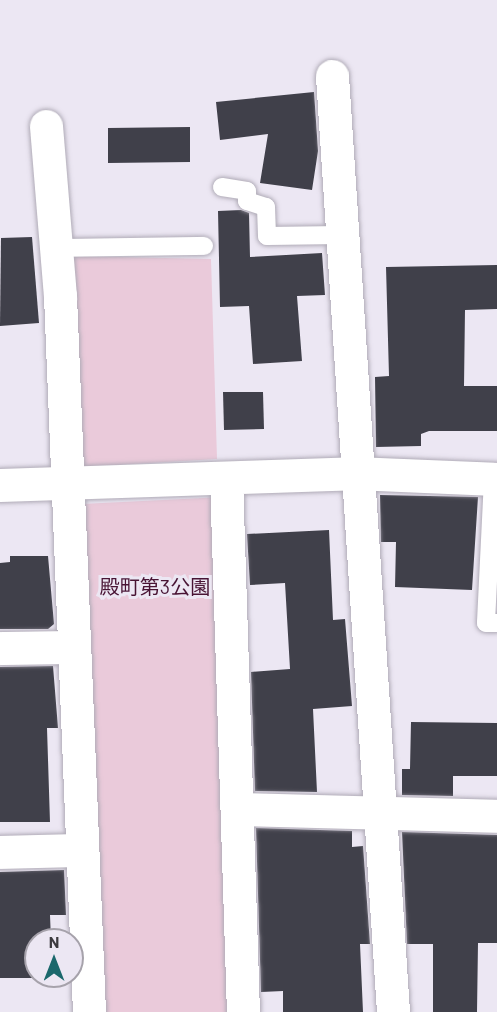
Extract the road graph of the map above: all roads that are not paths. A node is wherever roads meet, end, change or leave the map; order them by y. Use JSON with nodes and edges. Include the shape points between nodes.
{"nodes":[{"id":1,"x":332,"y":76,"type":"dead end"},
{"id":2,"x":46,"y":126,"type":"dead end"},
{"id":3,"x":222,"y":187,"type":"dead end"},
{"id":4,"x":341,"y":235,"type":"junction"},
{"id":5,"x":204,"y":246,"type":"dead end"},
{"id":6,"x":56,"y":248,"type":"junction"},
{"id":7,"x":354,"y":473,"type":"junction"},
{"id":8,"x":226,"y":478,"type":"junction"},
{"id":9,"x":495,"y":479,"type":"edge"},
{"id":10,"x":66,"y":482,"type":"junction"},
{"id":11,"x":0,"y":485,"type":"edge"},
{"id":12,"x":497,"y":623,"type":"edge"},
{"id":13,"x":70,"y":647,"type":"junction"},
{"id":14,"x":0,"y":648,"type":"edge"},
{"id":15,"x":238,"y":809,"type":"junction"},
{"id":16,"x":384,"y":814,"type":"junction"},
{"id":17,"x":497,"y":816,"type":"edge"},
{"id":18,"x":81,"y":850,"type":"junction"},
{"id":19,"x":0,"y":852,"type":"edge"},
{"id":20,"x":89,"y":1012,"type":"edge"},
{"id":21,"x":243,"y":1012,"type":"edge"},
{"id":22,"x":393,"y":1012,"type":"edge"}],
"edges":[{"from":1,"to":4,"type":"street"},
{"from":2,"to":6,"type":"street"},
{"from":3,"to":4,"type":"lane","via":[[247,191],[247,201],[266,207],[267,236]]},
{"from":4,"to":7,"type":"street"},
{"from":5,"to":6,"type":"lane"},
{"from":6,"to":10,"type":"street"},
{"from":7,"to":8,"type":"street"},
{"from":7,"to":9,"type":"street"},
{"from":7,"to":16,"type":"street"},
{"from":8,"to":10,"type":"street"},
{"from":8,"to":15,"type":"street"},
{"from":9,"to":12,"type":"lane","via":[[486,622]]},
{"from":10,"to":11,"type":"street"},
{"from":10,"to":13,"type":"street"},
{"from":13,"to":14,"type":"street"},
{"from":13,"to":18,"type":"street"},
{"from":15,"to":16,"type":"street"},
{"from":15,"to":21,"type":"street"},
{"from":16,"to":17,"type":"street"},
{"from":16,"to":22,"type":"street"},
{"from":18,"to":19,"type":"street"},
{"from":18,"to":20,"type":"street"}]}
